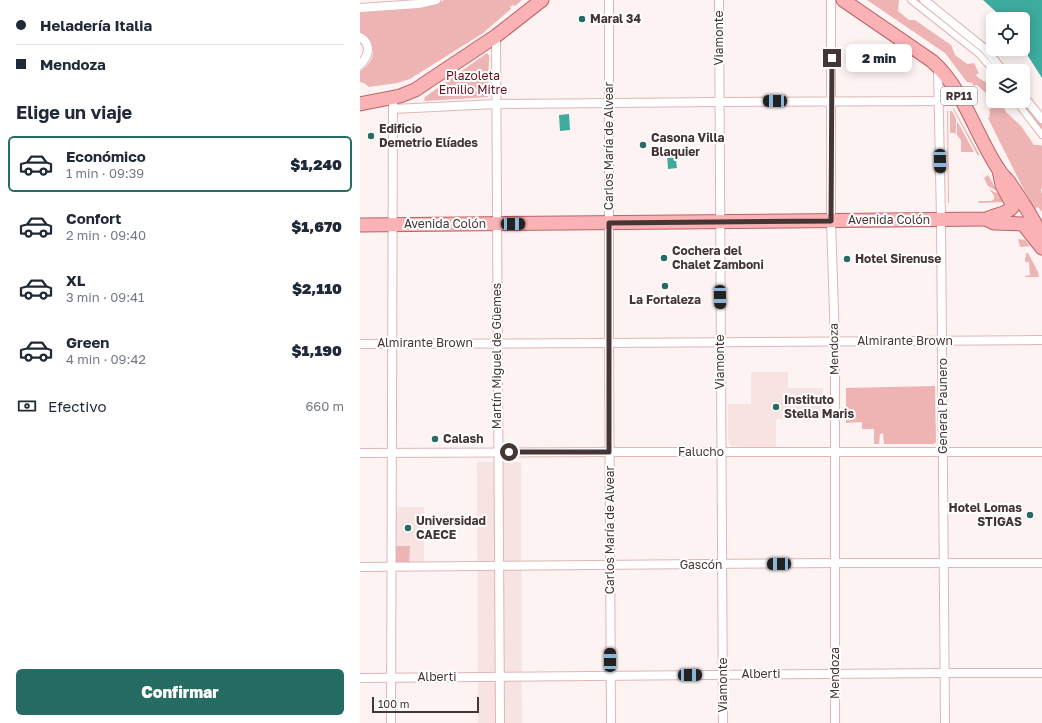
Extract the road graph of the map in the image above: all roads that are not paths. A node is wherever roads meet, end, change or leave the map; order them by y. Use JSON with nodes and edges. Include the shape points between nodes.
{"nodes":[{"id":1,"x":436,"y":0,"type":"edge"},
{"id":2,"x":542,"y":0,"type":"edge"},
{"id":3,"x":609,"y":0,"type":"edge"},
{"id":4,"x":719,"y":0,"type":"edge"},
{"id":5,"x":831,"y":0,"type":"edge"},
{"id":6,"x":843,"y":0,"type":"edge"},
{"id":7,"x":911,"y":0,"type":"edge"},
{"id":8,"x":924,"y":0,"type":"edge"},
{"id":9,"x":360,"y":8,"type":"edge"},
{"id":10,"x":496,"y":36,"type":"junction"},
{"id":11,"x":360,"y":37,"type":"edge"},
{"id":12,"x":988,"y":64,"type":"edge"},
{"id":13,"x":997,"y":64,"type":"edge"},
{"id":14,"x":360,"y":65,"type":"edge"},
{"id":15,"x":938,"y":66,"type":"junction"},
{"id":16,"x":832,"y":101,"type":"junction"},
{"id":17,"x":939,"y":101,"type":"junction"},
{"id":18,"x":962,"y":101,"type":"junction"},
{"id":19,"x":718,"y":102,"type":"junction"},
{"id":20,"x":393,"y":103,"type":"junction"},
{"id":21,"x":608,"y":103,"type":"junction"},
{"id":22,"x":360,"y":104,"type":"edge"},
{"id":23,"x":496,"y":104,"type":"junction"},
{"id":24,"x":1030,"y":104,"type":"edge"},
{"id":25,"x":1021,"y":108,"type":"edge"},
{"id":26,"x":1042,"y":119,"type":"edge"},
{"id":27,"x":1042,"y":135,"type":"edge"},
{"id":28,"x":999,"y":170,"type":"junction"},
{"id":29,"x":987,"y":219,"type":"junction"},
{"id":30,"x":941,"y":220,"type":"junction"},
{"id":31,"x":831,"y":221,"type":"junction"},
{"id":32,"x":719,"y":222,"type":"junction"},
{"id":33,"x":609,"y":223,"type":"junction"},
{"id":34,"x":497,"y":224,"type":"junction"},
{"id":35,"x":360,"y":225,"type":"edge"},
{"id":36,"x":392,"y":225,"type":"junction"},
{"id":37,"x":1042,"y":237,"type":"edge"},
{"id":38,"x":1042,"y":248,"type":"edge"},
{"id":39,"x":1042,"y":340,"type":"edge"},
{"id":40,"x":942,"y":341,"type":"junction"},
{"id":41,"x":834,"y":342,"type":"junction"},
{"id":42,"x":392,"y":343,"type":"junction"},
{"id":43,"x":497,"y":343,"type":"junction"},
{"id":44,"x":720,"y":343,"type":"junction"},
{"id":45,"x":360,"y":344,"type":"edge"},
{"id":46,"x":609,"y":344,"type":"junction"},
{"id":47,"x":498,"y":452,"type":"junction"},
{"id":48,"x":609,"y":452,"type":"junction"},
{"id":49,"x":721,"y":452,"type":"junction"},
{"id":50,"x":835,"y":452,"type":"junction"},
{"id":51,"x":943,"y":452,"type":"junction"},
{"id":52,"x":1042,"y":452,"type":"edge"},
{"id":53,"x":360,"y":453,"type":"edge"},
{"id":54,"x":392,"y":453,"type":"junction"},
{"id":55,"x":836,"y":563,"type":"junction"},
{"id":56,"x":944,"y":563,"type":"junction"},
{"id":57,"x":1042,"y":563,"type":"edge"},
{"id":58,"x":722,"y":565,"type":"junction"},
{"id":59,"x":499,"y":566,"type":"junction"},
{"id":60,"x":610,"y":566,"type":"junction"},
{"id":61,"x":360,"y":567,"type":"edge"},
{"id":62,"x":391,"y":567,"type":"junction"},
{"id":63,"x":945,"y":673,"type":"junction"},
{"id":64,"x":1042,"y":673,"type":"edge"},
{"id":65,"x":835,"y":674,"type":"junction"},
{"id":66,"x":722,"y":675,"type":"junction"},
{"id":67,"x":500,"y":676,"type":"junction"},
{"id":68,"x":611,"y":676,"type":"junction"},
{"id":69,"x":391,"y":677,"type":"junction"},
{"id":70,"x":360,"y":678,"type":"edge"},
{"id":71,"x":391,"y":723,"type":"edge"},
{"id":72,"x":500,"y":723,"type":"edge"},
{"id":73,"x":611,"y":723,"type":"edge"},
{"id":74,"x":723,"y":723,"type":"edge"},
{"id":75,"x":836,"y":723,"type":"edge"},
{"id":76,"x":945,"y":723,"type":"edge"}],
"edges":[{"from":1,"to":9,"type":"street","via":[[418,4]]},
{"from":2,"to":10,"type":"main road"},
{"from":3,"to":21,"type":"street","name":"Carlos María de Alvear"},
{"from":4,"to":19,"type":"street","name":"Viamonte"},
{"from":5,"to":16,"type":"street","name":"Mendoza"},
{"from":6,"to":15,"type":"main road","number":"RP11"},
{"from":7,"to":12,"type":"street","via":[[979,54]]},
{"from":8,"to":13,"type":"street","via":[[985,49]]},
{"from":10,"to":20,"type":"main road"},
{"from":10,"to":23,"type":"street","name":"Martín Miguel de Güemes"},
{"from":11,"to":14,"type":"street","via":[[367,43],[368,49]]},
{"from":15,"to":17,"type":"street","name":"General Paunero"},
{"from":15,"to":18,"type":"main road","number":"RP11"},
{"from":16,"to":17,"type":"street"},
{"from":16,"to":19,"type":"street"},
{"from":16,"to":31,"type":"street","name":"Mendoza"},
{"from":17,"to":18,"type":"street"},
{"from":17,"to":30,"type":"street","name":"General Paunero"},
{"from":18,"to":28,"type":"main road","number":"RP11"},
{"from":19,"to":21,"type":"street"},
{"from":19,"to":32,"type":"street","name":"Viamonte"},
{"from":20,"to":22,"type":"main road"},
{"from":20,"to":23,"type":"street"},
{"from":20,"to":36,"type":"street"},
{"from":21,"to":23,"type":"street"},
{"from":21,"to":33,"type":"street","name":"Carlos María de Alvear"},
{"from":23,"to":34,"type":"street","name":"Martín Miguel de Güemes"},
{"from":24,"to":26,"type":"street"},
{"from":25,"to":27,"type":"street"},
{"from":28,"to":29,"type":"main road","number":"RP11","via":[[1002,185],[1013,206],[1007,212]]},
{"from":28,"to":37,"type":"main road","number":"RP11","via":[[1016,192]]},
{"from":29,"to":30,"type":"main road","name":"Avenida Colón","number":"RP11"},
{"from":29,"to":38,"type":"main road","number":"RP11","via":[[994,223],[1023,224]]},
{"from":30,"to":31,"type":"main road","name":"Avenida Colón","number":"RP11"},
{"from":30,"to":40,"type":"street","name":"General Paunero"},
{"from":31,"to":32,"type":"main road","name":"Avenida Colón","number":"RP11"},
{"from":31,"to":41,"type":"street","name":"Mendoza"},
{"from":32,"to":33,"type":"main road","name":"Avenida Colón","number":"RP11"},
{"from":32,"to":44,"type":"street","name":"Viamonte"},
{"from":33,"to":34,"type":"main road","name":"Avenida Colón","number":"RP11"},
{"from":33,"to":46,"type":"street","name":"Carlos María de Alvear"},
{"from":34,"to":36,"type":"main road","name":"Avenida Colón","number":"RP11"},
{"from":34,"to":43,"type":"street","name":"Martín Miguel de Güemes"},
{"from":35,"to":36,"type":"main road","name":"Avenida Colón","number":"RP11"},
{"from":36,"to":42,"type":"street"},
{"from":39,"to":40,"type":"street","name":"Almirante Brown"},
{"from":40,"to":41,"type":"street","name":"Almirante Brown"},
{"from":40,"to":51,"type":"street","name":"General Paunero"},
{"from":41,"to":44,"type":"street","name":"Almirante Brown"},
{"from":41,"to":50,"type":"street","name":"Mendoza"},
{"from":42,"to":43,"type":"street","name":"Almirante Brown"},
{"from":42,"to":45,"type":"street","name":"Almirante Brown"},
{"from":42,"to":54,"type":"street"},
{"from":43,"to":46,"type":"street","name":"Almirante Brown"},
{"from":43,"to":47,"type":"street","name":"Martín Miguel de Güemes"},
{"from":44,"to":46,"type":"street","name":"Almirante Brown"},
{"from":44,"to":49,"type":"street","name":"Viamonte"},
{"from":46,"to":48,"type":"street","name":"Carlos María de Alvear"},
{"from":47,"to":48,"type":"street","name":"Falucho"},
{"from":47,"to":54,"type":"street","name":"Falucho"},
{"from":47,"to":59,"type":"street","name":"Martín Miguel de Güemes"},
{"from":48,"to":49,"type":"street","name":"Falucho"},
{"from":48,"to":60,"type":"street","name":"Carlos María de Alvear"},
{"from":49,"to":50,"type":"street","name":"Falucho"},
{"from":49,"to":58,"type":"street","name":"Viamonte"},
{"from":50,"to":51,"type":"street","name":"Falucho"},
{"from":50,"to":55,"type":"street","name":"Mendoza"},
{"from":51,"to":52,"type":"street","name":"Falucho"},
{"from":51,"to":56,"type":"street","name":"General Paunero"},
{"from":53,"to":54,"type":"street","name":"Falucho"},
{"from":54,"to":62,"type":"street"},
{"from":55,"to":56,"type":"street","name":"Gascón"},
{"from":55,"to":58,"type":"street","name":"Gascón"},
{"from":55,"to":65,"type":"street","name":"Mendoza"},
{"from":56,"to":57,"type":"street","name":"Gascón"},
{"from":56,"to":63,"type":"street","name":"General Paunero"},
{"from":58,"to":60,"type":"street","name":"Gascón"},
{"from":58,"to":66,"type":"street","name":"Viamonte"},
{"from":59,"to":60,"type":"street","name":"Gascón"},
{"from":59,"to":62,"type":"street","name":"Gascón"},
{"from":59,"to":67,"type":"street","name":"Martín Miguel de Güemes"},
{"from":60,"to":68,"type":"street","name":"Carlos María de Alvear"},
{"from":61,"to":62,"type":"street","name":"Gascón"},
{"from":62,"to":69,"type":"street"},
{"from":63,"to":64,"type":"street","name":"Alberti"},
{"from":63,"to":65,"type":"street","name":"Alberti"},
{"from":63,"to":76,"type":"street","name":"General Paunero"},
{"from":65,"to":66,"type":"street","name":"Alberti"},
{"from":65,"to":75,"type":"street","name":"Mendoza"},
{"from":66,"to":68,"type":"street","name":"Alberti"},
{"from":66,"to":74,"type":"street","name":"Viamonte"},
{"from":67,"to":68,"type":"street","name":"Alberti"},
{"from":67,"to":69,"type":"street","name":"Alberti"},
{"from":67,"to":72,"type":"street","name":"Martín Miguel de Güemes"},
{"from":68,"to":73,"type":"street","name":"Carlos María de Alvear"},
{"from":69,"to":70,"type":"street","name":"Alberti"},
{"from":69,"to":71,"type":"street"}]}
